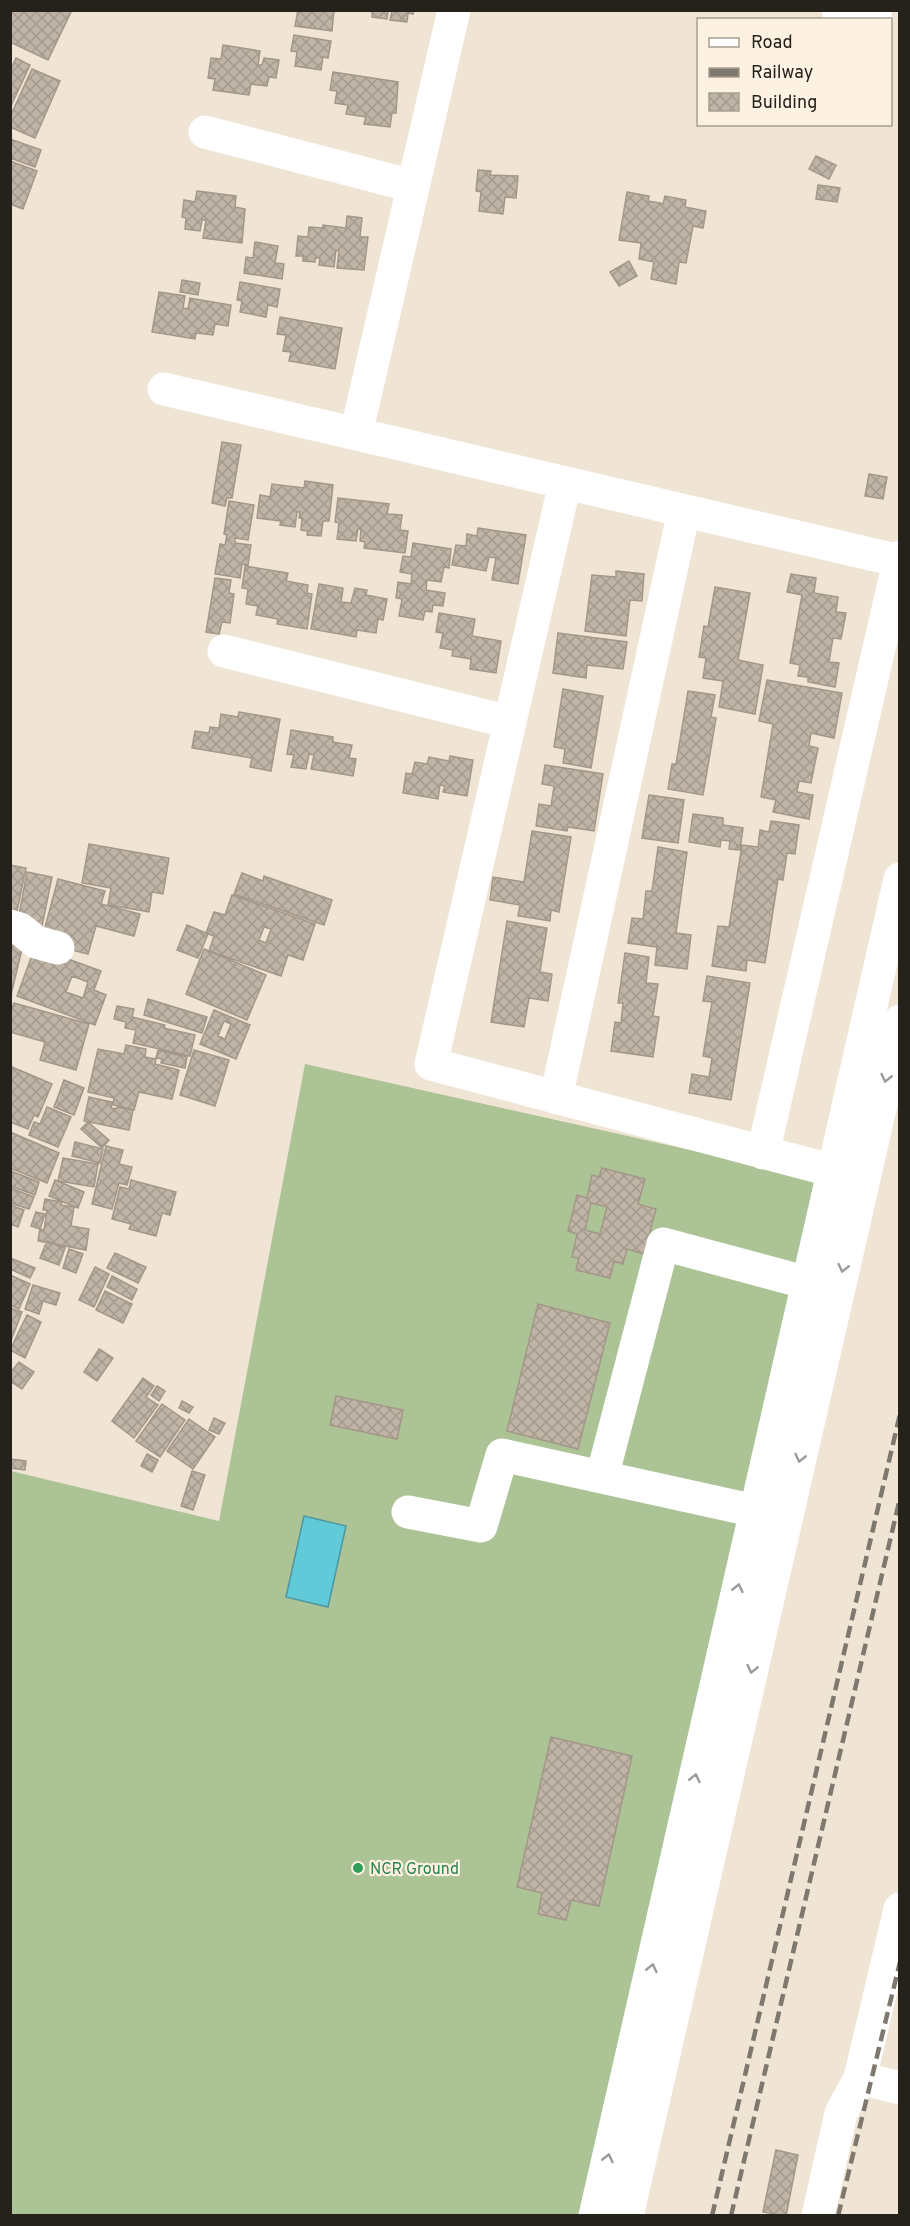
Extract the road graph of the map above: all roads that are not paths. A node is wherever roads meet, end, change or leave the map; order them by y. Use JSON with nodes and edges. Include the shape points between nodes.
{"nodes":[{"id":1,"x":454,"y":10,"type":"edge"},
{"id":2,"x":838,"y":10,"type":"edge"},
{"id":3,"x":868,"y":18,"type":"edge"},
{"id":4,"x":205,"y":132,"type":"dead end"},
{"id":5,"x":414,"y":186,"type":"junction"},
{"id":6,"x":164,"y":389,"type":"dead end"},
{"id":7,"x":356,"y":434,"type":"junction"},
{"id":8,"x":566,"y":483,"type":"junction"},
{"id":9,"x":684,"y":511,"type":"junction"},
{"id":10,"x":899,"y":560,"type":"edge"},
{"id":11,"x":224,"y":651,"type":"dead end"},
{"id":12,"x":510,"y":722,"type":"junction"},
{"id":13,"x":900,"y":879,"type":"edge"},
{"id":14,"x":10,"y":926,"type":"edge"},
{"id":15,"x":58,"y":948,"type":"dead end"},
{"id":16,"x":900,"y":1021,"type":"edge"},
{"id":17,"x":556,"y":1098,"type":"junction"},
{"id":18,"x":763,"y":1153,"type":"junction"},
{"id":19,"x":848,"y":1175,"type":"junction"},
{"id":20,"x":808,"y":1282,"type":"junction"},
{"id":21,"x":602,"y":1477,"type":"junction"},
{"id":22,"x":756,"y":1511,"type":"junction"},
{"id":23,"x":408,"y":1512,"type":"dead end"},
{"id":24,"x":900,"y":1909,"type":"edge"},
{"id":25,"x":860,"y":2078,"type":"junction"},
{"id":26,"x":900,"y":2088,"type":"edge"},
{"id":27,"x":595,"y":2216,"type":"edge"},
{"id":28,"x":627,"y":2216,"type":"edge"},
{"id":29,"x":818,"y":2216,"type":"edge"}],
"edges":[{"from":1,"to":5,"type":"street"},
{"from":2,"to":3,"type":"street"},
{"from":4,"to":5,"type":"street"},
{"from":5,"to":7,"type":"street"},
{"from":6,"to":7,"type":"street"},
{"from":7,"to":8,"type":"street"},
{"from":8,"to":9,"type":"street"},
{"from":8,"to":12,"type":"street"},
{"from":9,"to":10,"type":"street"},
{"from":9,"to":17,"type":"street"},
{"from":10,"to":18,"type":"street"},
{"from":11,"to":12,"type":"street"},
{"from":12,"to":17,"type":"street","via":[[431,1065]]},
{"from":13,"to":19,"type":"street"},
{"from":14,"to":15,"type":"street","via":[[36,942]]},
{"from":16,"to":19,"type":"street","one_way":true},
{"from":17,"to":18,"type":"street"},
{"from":18,"to":19,"type":"street"},
{"from":19,"to":20,"type":"street"},
{"from":19,"to":28,"type":"street","one_way":true},
{"from":20,"to":21,"type":"street","via":[[663,1244]]},
{"from":20,"to":22,"type":"street"},
{"from":21,"to":22,"type":"street"},
{"from":21,"to":23,"type":"street","via":[[502,1455],[481,1526]]},
{"from":27,"to":22,"type":"street","one_way":true},
{"from":24,"to":25,"type":"street"},
{"from":25,"to":26,"type":"street"},
{"from":25,"to":29,"type":"street","via":[[841,2113]]}]}
